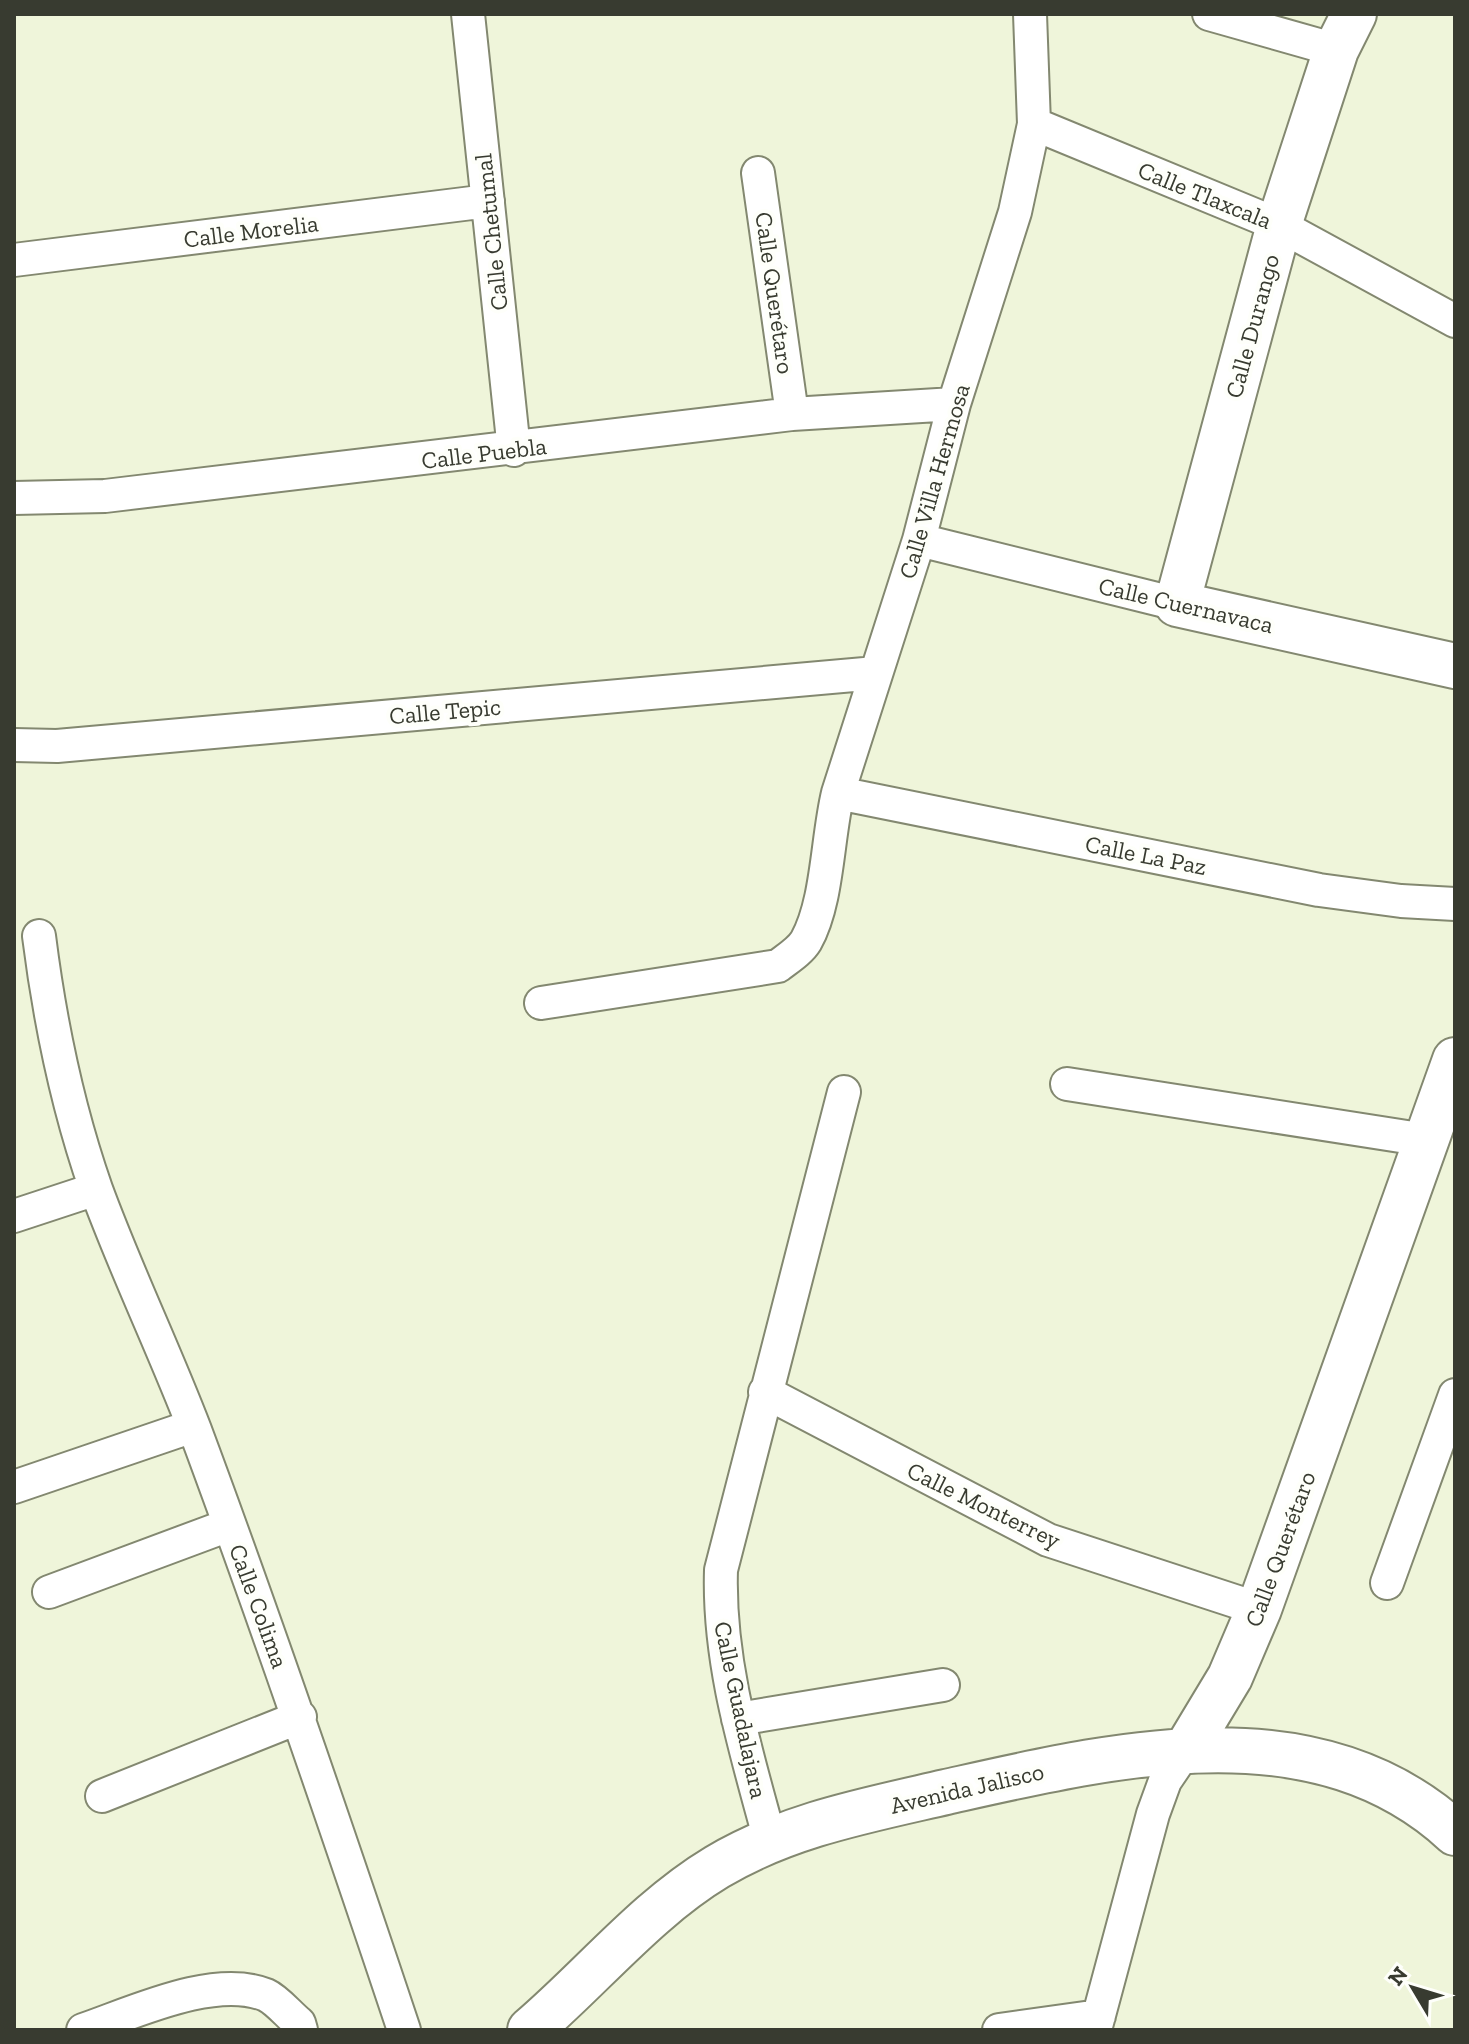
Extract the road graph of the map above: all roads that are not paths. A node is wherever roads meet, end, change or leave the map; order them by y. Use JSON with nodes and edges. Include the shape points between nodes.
{"nodes":[{"id":1,"x":468,"y":14,"type":"edge"},
{"id":2,"x":1030,"y":14,"type":"edge"},
{"id":3,"x":1209,"y":14,"type":"edge"},
{"id":4,"x":1345,"y":32,"type":"edge"},
{"id":5,"x":1034,"y":124,"type":"junction"},
{"id":6,"x":758,"y":173,"type":"dead end"},
{"id":7,"x":488,"y":201,"type":"junction"},
{"id":8,"x":1279,"y":225,"type":"junction"},
{"id":9,"x":14,"y":260,"type":"edge"},
{"id":10,"x":1455,"y":321,"type":"edge"},
{"id":11,"x":954,"y":404,"type":"junction"},
{"id":12,"x":792,"y":414,"type":"junction"},
{"id":13,"x":514,"y":450,"type":"junction"},
{"id":14,"x":14,"y":498,"type":"edge"},
{"id":15,"x":919,"y":540,"type":"junction"},
{"id":16,"x":1177,"y":604,"type":"junction"},
{"id":17,"x":1455,"y":666,"type":"edge"},
{"id":18,"x":876,"y":673,"type":"junction"},
{"id":19,"x":14,"y":745,"type":"edge"},
{"id":20,"x":838,"y":793,"type":"junction"},
{"id":21,"x":1455,"y":904,"type":"edge"},
{"id":22,"x":39,"y":936,"type":"dead end"},
{"id":23,"x":541,"y":1003,"type":"dead end"},
{"id":24,"x":1455,"y":1060,"type":"edge"},
{"id":25,"x":1067,"y":1084,"type":"dead end"},
{"id":26,"x":844,"y":1092,"type":"dead end"},
{"id":27,"x":1426,"y":1140,"type":"junction"},
{"id":28,"x":96,"y":1189,"type":"junction"},
{"id":29,"x":14,"y":1216,"type":"edge"},
{"id":30,"x":765,"y":1392,"type":"junction"},
{"id":31,"x":1455,"y":1395,"type":"edge"},
{"id":32,"x":193,"y":1426,"type":"junction"},
{"id":33,"x":14,"y":1487,"type":"edge"},
{"id":34,"x":229,"y":1525,"type":"junction"},
{"id":35,"x":1387,"y":1583,"type":"dead end"},
{"id":36,"x":49,"y":1592,"type":"dead end"},
{"id":37,"x":1259,"y":1609,"type":"junction"},
{"id":38,"x":943,"y":1685,"type":"dead end"},
{"id":39,"x":300,"y":1717,"type":"junction"},
{"id":40,"x":738,"y":1719,"type":"junction"},
{"id":41,"x":1186,"y":1750,"type":"junction"},
{"id":42,"x":102,"y":1796,"type":"dead end"},
{"id":43,"x":1450,"y":1822,"type":"edge"},
{"id":44,"x":770,"y":1840,"type":"junction"},
{"id":45,"x":1097,"y":2023,"type":"edge"},
{"id":46,"x":83,"y":2030,"type":"edge"},
{"id":47,"x":301,"y":2030,"type":"edge"},
{"id":48,"x":404,"y":2030,"type":"edge"},
{"id":49,"x":530,"y":2030,"type":"edge"},
{"id":50,"x":999,"y":2030,"type":"edge"}],
"edges":[{"from":1,"to":7,"type":"street","name":"Calle Chetumal"},
{"from":2,"to":5,"type":"street","name":"Calle Villa Hermosa"},
{"from":3,"to":4,"type":"street"},
{"from":4,"to":8,"type":"street","name":"Calle Durango"},
{"from":5,"to":8,"type":"street","name":"Calle Tlaxcala"},
{"from":5,"to":11,"type":"street","name":"Calle Villa Hermosa","via":[[1000,268]]},
{"from":6,"to":12,"type":"street","name":"Calle Querétaro"},
{"from":7,"to":9,"type":"street","name":"Calle Morelia"},
{"from":7,"to":13,"type":"street","name":"Calle Chetumal"},
{"from":8,"to":10,"type":"street","name":"Calle Tlaxcala"},
{"from":8,"to":16,"type":"street","name":"Calle Durango"},
{"from":11,"to":12,"type":"street","name":"Calle Puebla"},
{"from":11,"to":15,"type":"street","name":"Calle Villa Hermosa"},
{"from":12,"to":13,"type":"street","name":"Calle Puebla"},
{"from":13,"to":14,"type":"street","name":"Calle Puebla","via":[[105,496]]},
{"from":15,"to":16,"type":"street","name":"Calle Cuernavaca"},
{"from":15,"to":18,"type":"street","name":"Calle Villa Hermosa"},
{"from":16,"to":17,"type":"street","name":"Calle Cuernavaca"},
{"from":18,"to":19,"type":"street","name":"Calle Tepic","via":[[57,746]]},
{"from":18,"to":20,"type":"street","name":"Calle Villa Hermosa"},
{"from":20,"to":21,"type":"street","name":"Calle La Paz","via":[[1319,890]]},
{"from":20,"to":23,"type":"street","name":"Calle Villa Hermosa","via":[[817,915],[804,944],[778,966]]},
{"from":22,"to":28,"type":"street","name":"Calle Colima","via":[[61,1077]]},
{"from":24,"to":27,"type":"street","name":"Calle Querétaro"},
{"from":25,"to":27,"type":"street"},
{"from":26,"to":30,"type":"street","name":"Calle Guadalajara"},
{"from":27,"to":37,"type":"street","name":"Calle Querétaro"},
{"from":28,"to":29,"type":"street"},
{"from":28,"to":32,"type":"street","name":"Calle Colima"},
{"from":30,"to":37,"type":"street","name":"Calle Monterrey","via":[[1048,1540]]},
{"from":30,"to":40,"type":"street","name":"Calle Guadalajara","via":[[721,1570],[719,1619]]},
{"from":31,"to":35,"type":"street"},
{"from":32,"to":33,"type":"street"},
{"from":32,"to":34,"type":"street","name":"Calle Colima"},
{"from":34,"to":36,"type":"street"},
{"from":34,"to":39,"type":"street","name":"Calle Colima"},
{"from":37,"to":41,"type":"street","name":"Calle Querétaro","via":[[1217,1702]]},
{"from":38,"to":40,"type":"street"},
{"from":39,"to":42,"type":"street"},
{"from":39,"to":48,"type":"street","name":"Calle Colima"},
{"from":40,"to":44,"type":"street","name":"Calle Guadalajara"},
{"from":41,"to":43,"type":"street","name":"Avenida Jalisco","via":[[1264,1751],[1319,1761],[1385,1784]]},
{"from":41,"to":44,"type":"street","name":"Avenida Jalisco","via":[[1084,1761],[840,1817]]},
{"from":41,"to":45,"type":"street","name":"Calle Querétaro","via":[[1165,1781],[1153,1814]]},
{"from":44,"to":49,"type":"street","name":"Avenida Jalisco","via":[[716,1868],[660,1910]]},
{"from":45,"to":50,"type":"street"},
{"from":46,"to":47,"type":"street","via":[[178,1997],[222,1988],[266,1995]]}]}
